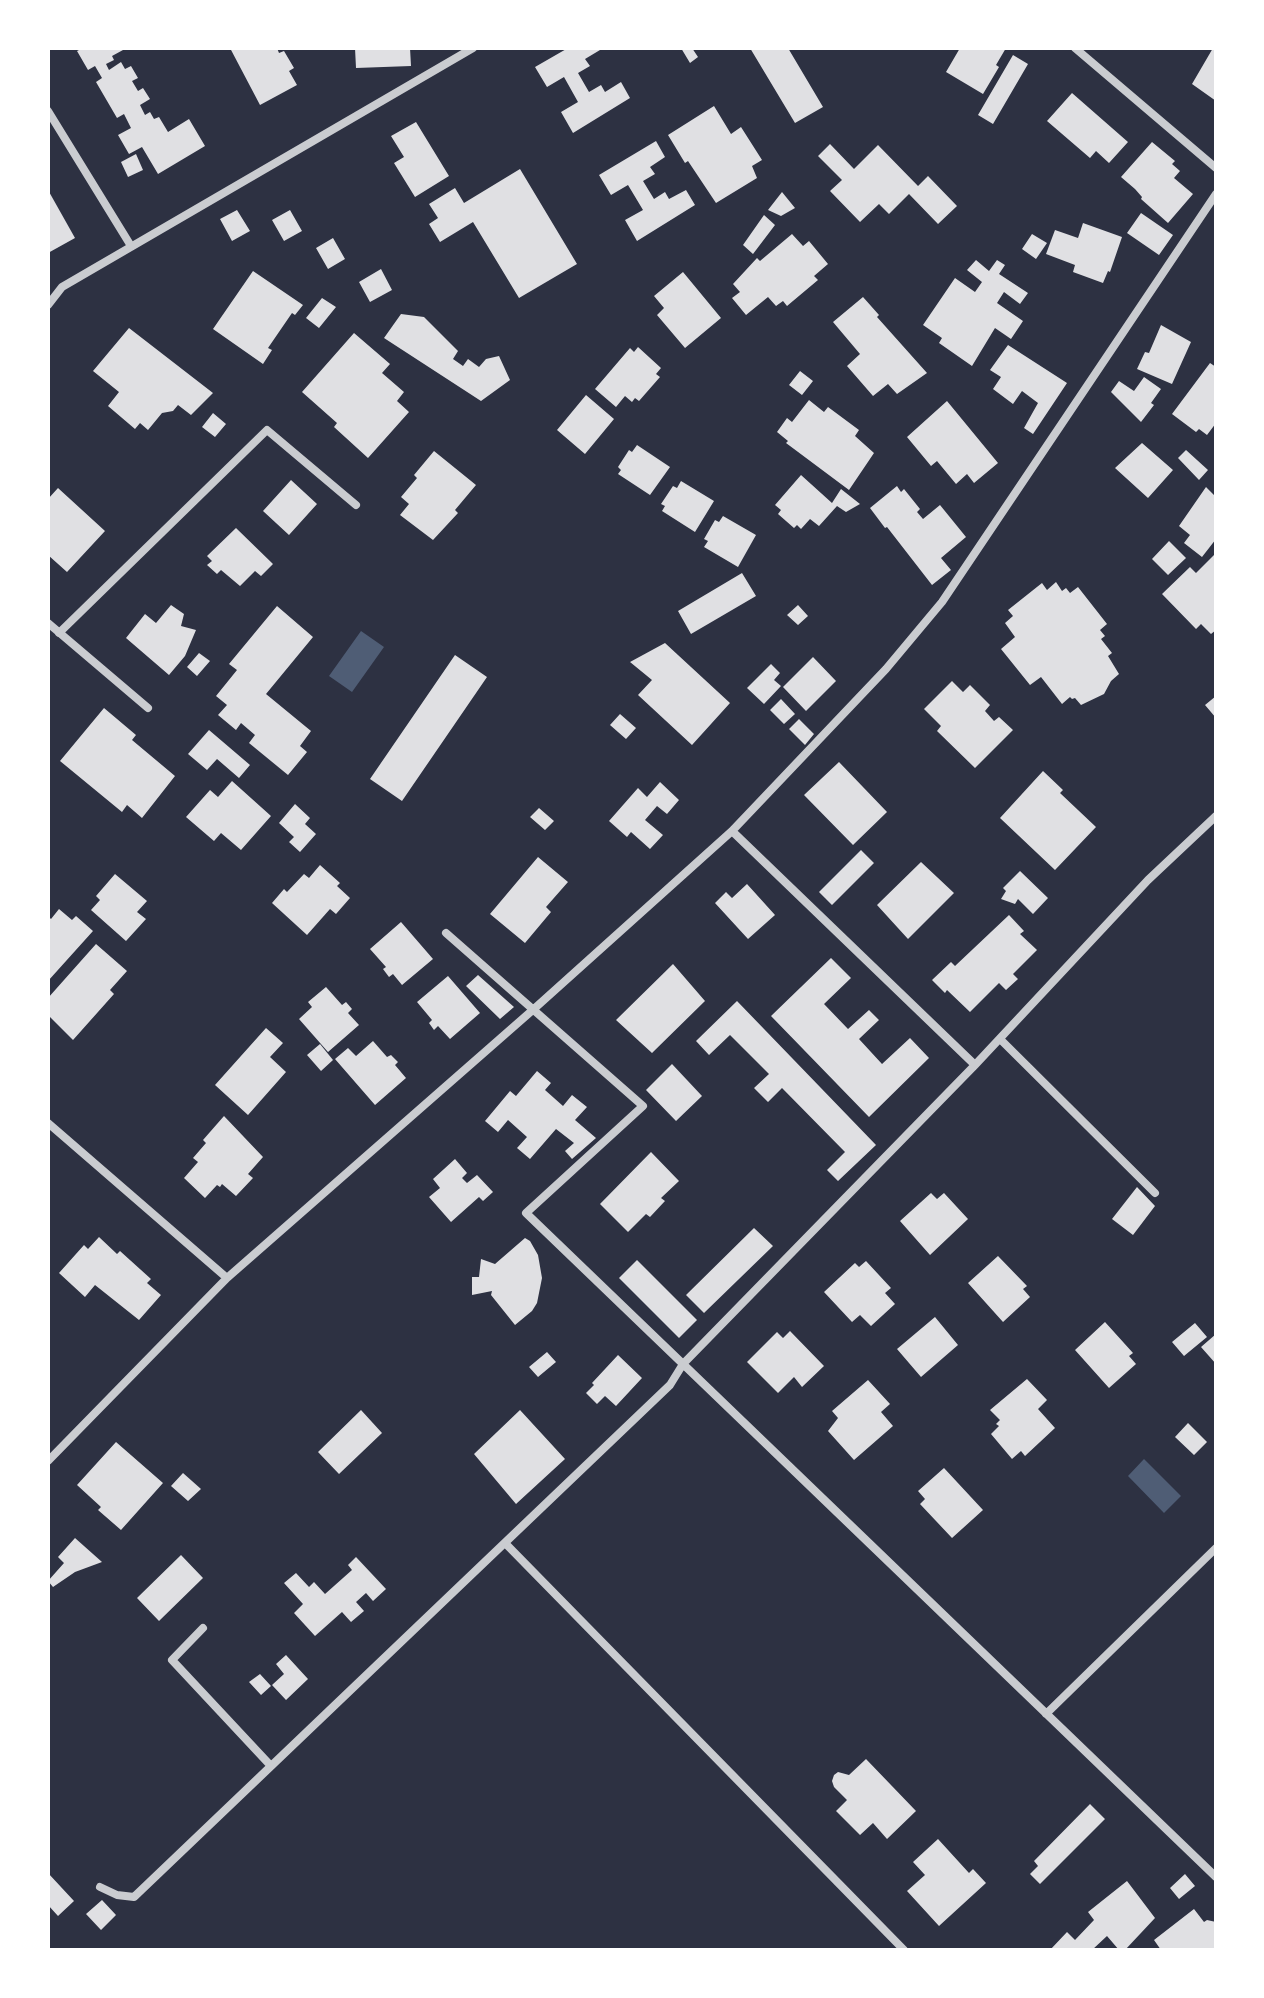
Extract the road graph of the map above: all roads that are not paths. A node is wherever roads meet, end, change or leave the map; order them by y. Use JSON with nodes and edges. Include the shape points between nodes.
{"nodes":[{"id":1,"x":473,"y":48,"type":"edge"},
{"id":2,"x":1075,"y":48,"type":"edge"},
{"id":3,"x":48,"y":111,"type":"edge"},
{"id":4,"x":1216,"y":168,"type":"edge"},
{"id":5,"x":1216,"y":194,"type":"edge"},
{"id":6,"x":131,"y":246,"type":"junction"},
{"id":7,"x":48,"y":305,"type":"edge"},
{"id":8,"x":356,"y":505,"type":"dead end"},
{"id":9,"x":48,"y":623,"type":"edge"},
{"id":10,"x":59,"y":633,"type":"junction"},
{"id":11,"x":148,"y":708,"type":"dead end"},
{"id":12,"x":1216,"y":816,"type":"edge"},
{"id":13,"x":732,"y":831,"type":"junction"},
{"id":14,"x":446,"y":933,"type":"dead end"},
{"id":15,"x":535,"y":1008,"type":"junction"},
{"id":16,"x":1000,"y":1039,"type":"junction"},
{"id":17,"x":975,"y":1065,"type":"junction"},
{"id":18,"x":48,"y":1123,"type":"edge"},
{"id":19,"x":1155,"y":1193,"type":"dead end"},
{"id":20,"x":227,"y":1278,"type":"junction"},
{"id":21,"x":683,"y":1364,"type":"junction"},
{"id":22,"x":48,"y":1461,"type":"edge"},
{"id":23,"x":505,"y":1543,"type":"junction"},
{"id":24,"x":1216,"y":1548,"type":"edge"},
{"id":25,"x":203,"y":1628,"type":"dead end"},
{"id":26,"x":1046,"y":1714,"type":"junction"},
{"id":27,"x":271,"y":1766,"type":"junction"},
{"id":28,"x":1216,"y":1877,"type":"edge"},
{"id":29,"x":100,"y":1887,"type":"dead end"},
{"id":30,"x":904,"y":1950,"type":"edge"}],
"edges":[{"from":1,"to":6,"type":"street"},
{"from":2,"to":4,"type":"street"},
{"from":3,"to":6,"type":"street"},
{"from":5,"to":13,"type":"street","via":[[942,602],[886,669]]},
{"from":6,"to":7,"type":"street","via":[[62,287]]},
{"from":8,"to":10,"type":"street","via":[[267,430]]},
{"from":9,"to":10,"type":"street"},
{"from":10,"to":11,"type":"street"},
{"from":12,"to":16,"type":"street","via":[[1148,880]]},
{"from":13,"to":15,"type":"street"},
{"from":13,"to":17,"type":"street"},
{"from":14,"to":15,"type":"street"},
{"from":15,"to":20,"type":"street"},
{"from":15,"to":21,"type":"street","via":[[643,1106],[526,1213]]},
{"from":16,"to":17,"type":"street"},
{"from":16,"to":19,"type":"street"},
{"from":17,"to":21,"type":"street"},
{"from":18,"to":20,"type":"street"},
{"from":20,"to":22,"type":"street"},
{"from":21,"to":23,"type":"street","via":[[670,1385]]},
{"from":21,"to":26,"type":"street"},
{"from":23,"to":27,"type":"street"},
{"from":23,"to":30,"type":"street"},
{"from":24,"to":26,"type":"street"},
{"from":25,"to":27,"type":"street","via":[[172,1660]]},
{"from":26,"to":28,"type":"street"},
{"from":27,"to":29,"type":"street","via":[[134,1897]]}]}
